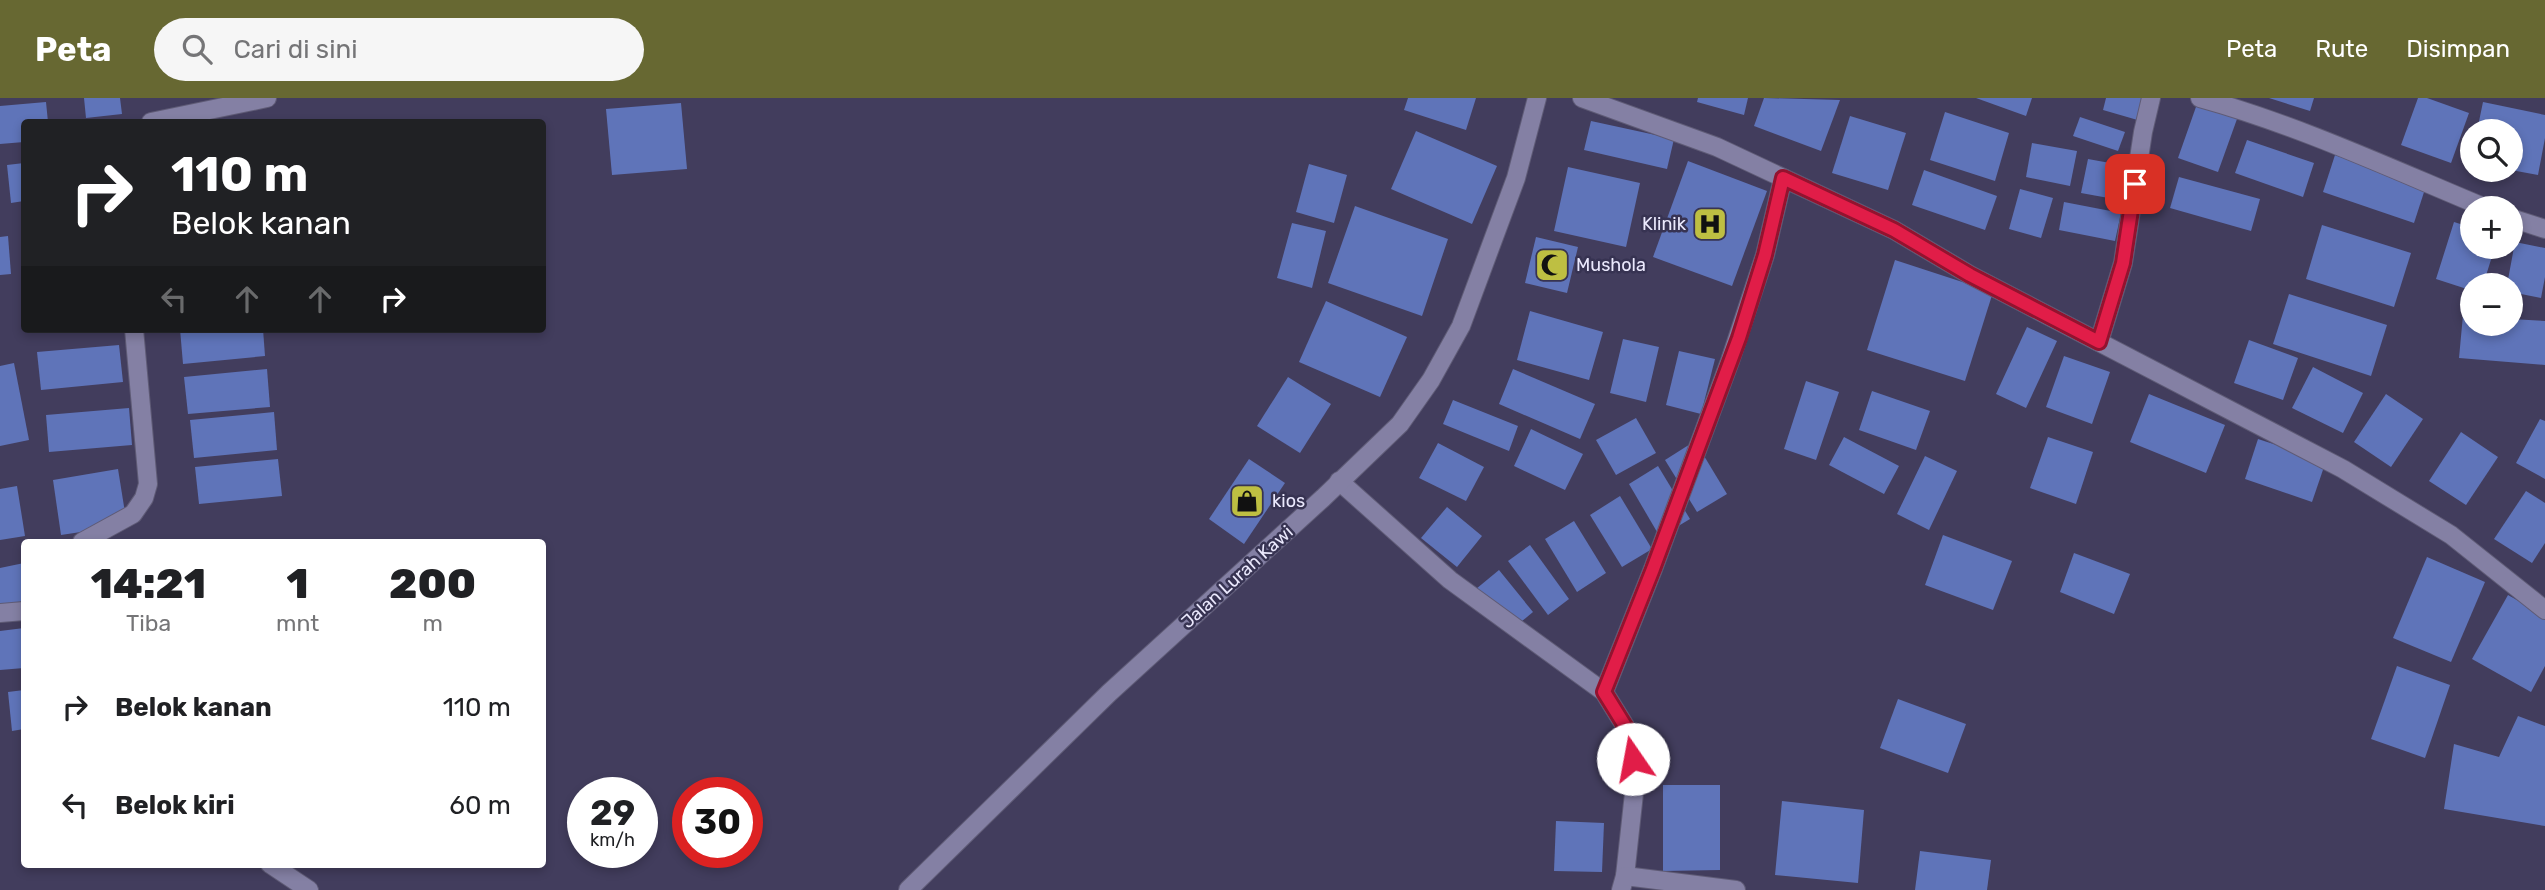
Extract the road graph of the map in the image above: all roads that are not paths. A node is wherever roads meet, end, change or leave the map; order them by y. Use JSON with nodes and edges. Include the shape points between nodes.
{"nodes":[{"id":1,"x":267,"y":98,"type":"edge"},
{"id":2,"x":1537,"y":98,"type":"edge"},
{"id":3,"x":1582,"y":98,"type":"edge"},
{"id":4,"x":2151,"y":98,"type":"edge"},
{"id":5,"x":2200,"y":98,"type":"edge"},
{"id":6,"x":166,"y":119,"type":"edge"},
{"id":7,"x":1783,"y":178,"type":"junction"},
{"id":8,"x":2460,"y":197,"type":"edge"},
{"id":9,"x":2523,"y":222,"type":"edge"},
{"id":10,"x":2545,"y":229,"type":"edge"},
{"id":11,"x":134,"y":333,"type":"edge"},
{"id":12,"x":2099,"y":342,"type":"junction"},
{"id":13,"x":1339,"y":481,"type":"junction"},
{"id":14,"x":87,"y":539,"type":"edge"},
{"id":15,"x":2545,"y":610,"type":"edge"},
{"id":16,"x":21,"y":611,"type":"edge"},
{"id":17,"x":0,"y":613,"type":"edge"},
{"id":18,"x":1604,"y":692,"type":"junction"},
{"id":19,"x":276,"y":868,"type":"edge"},
{"id":20,"x":1623,"y":883,"type":"edge"},
{"id":21,"x":309,"y":890,"type":"edge"},
{"id":22,"x":908,"y":890,"type":"edge"},
{"id":23,"x":1736,"y":890,"type":"edge"}],
"edges":[{"from":1,"to":6,"type":"street"},
{"from":2,"to":13,"type":"street","name":"Jalan Lurah Kawi","via":[[1516,178],[1461,326],[1400,424]]},
{"from":3,"to":7,"type":"street"},
{"from":4,"to":12,"type":"street","via":[[2123,263]]},
{"from":5,"to":8,"type":"street","via":[[2325,141]]},
{"from":7,"to":12,"type":"street","via":[[1894,230]]},
{"from":7,"to":18,"type":"street","via":[[1735,349]]},
{"from":9,"to":10,"type":"street"},
{"from":11,"to":14,"type":"street","via":[[148,484],[133,514]]},
{"from":12,"to":15,"type":"street","via":[[2343,469],[2451,535]]},
{"from":13,"to":18,"type":"street","via":[[1450,580]]},
{"from":13,"to":22,"type":"street","name":"Jalan Lurah Kawi","via":[[1109,693]]},
{"from":16,"to":17,"type":"street"},
{"from":18,"to":20,"type":"street","via":[[1630,734],[1635,784]]},
{"from":19,"to":21,"type":"street"},
{"from":20,"to":23,"type":"street"}]}
